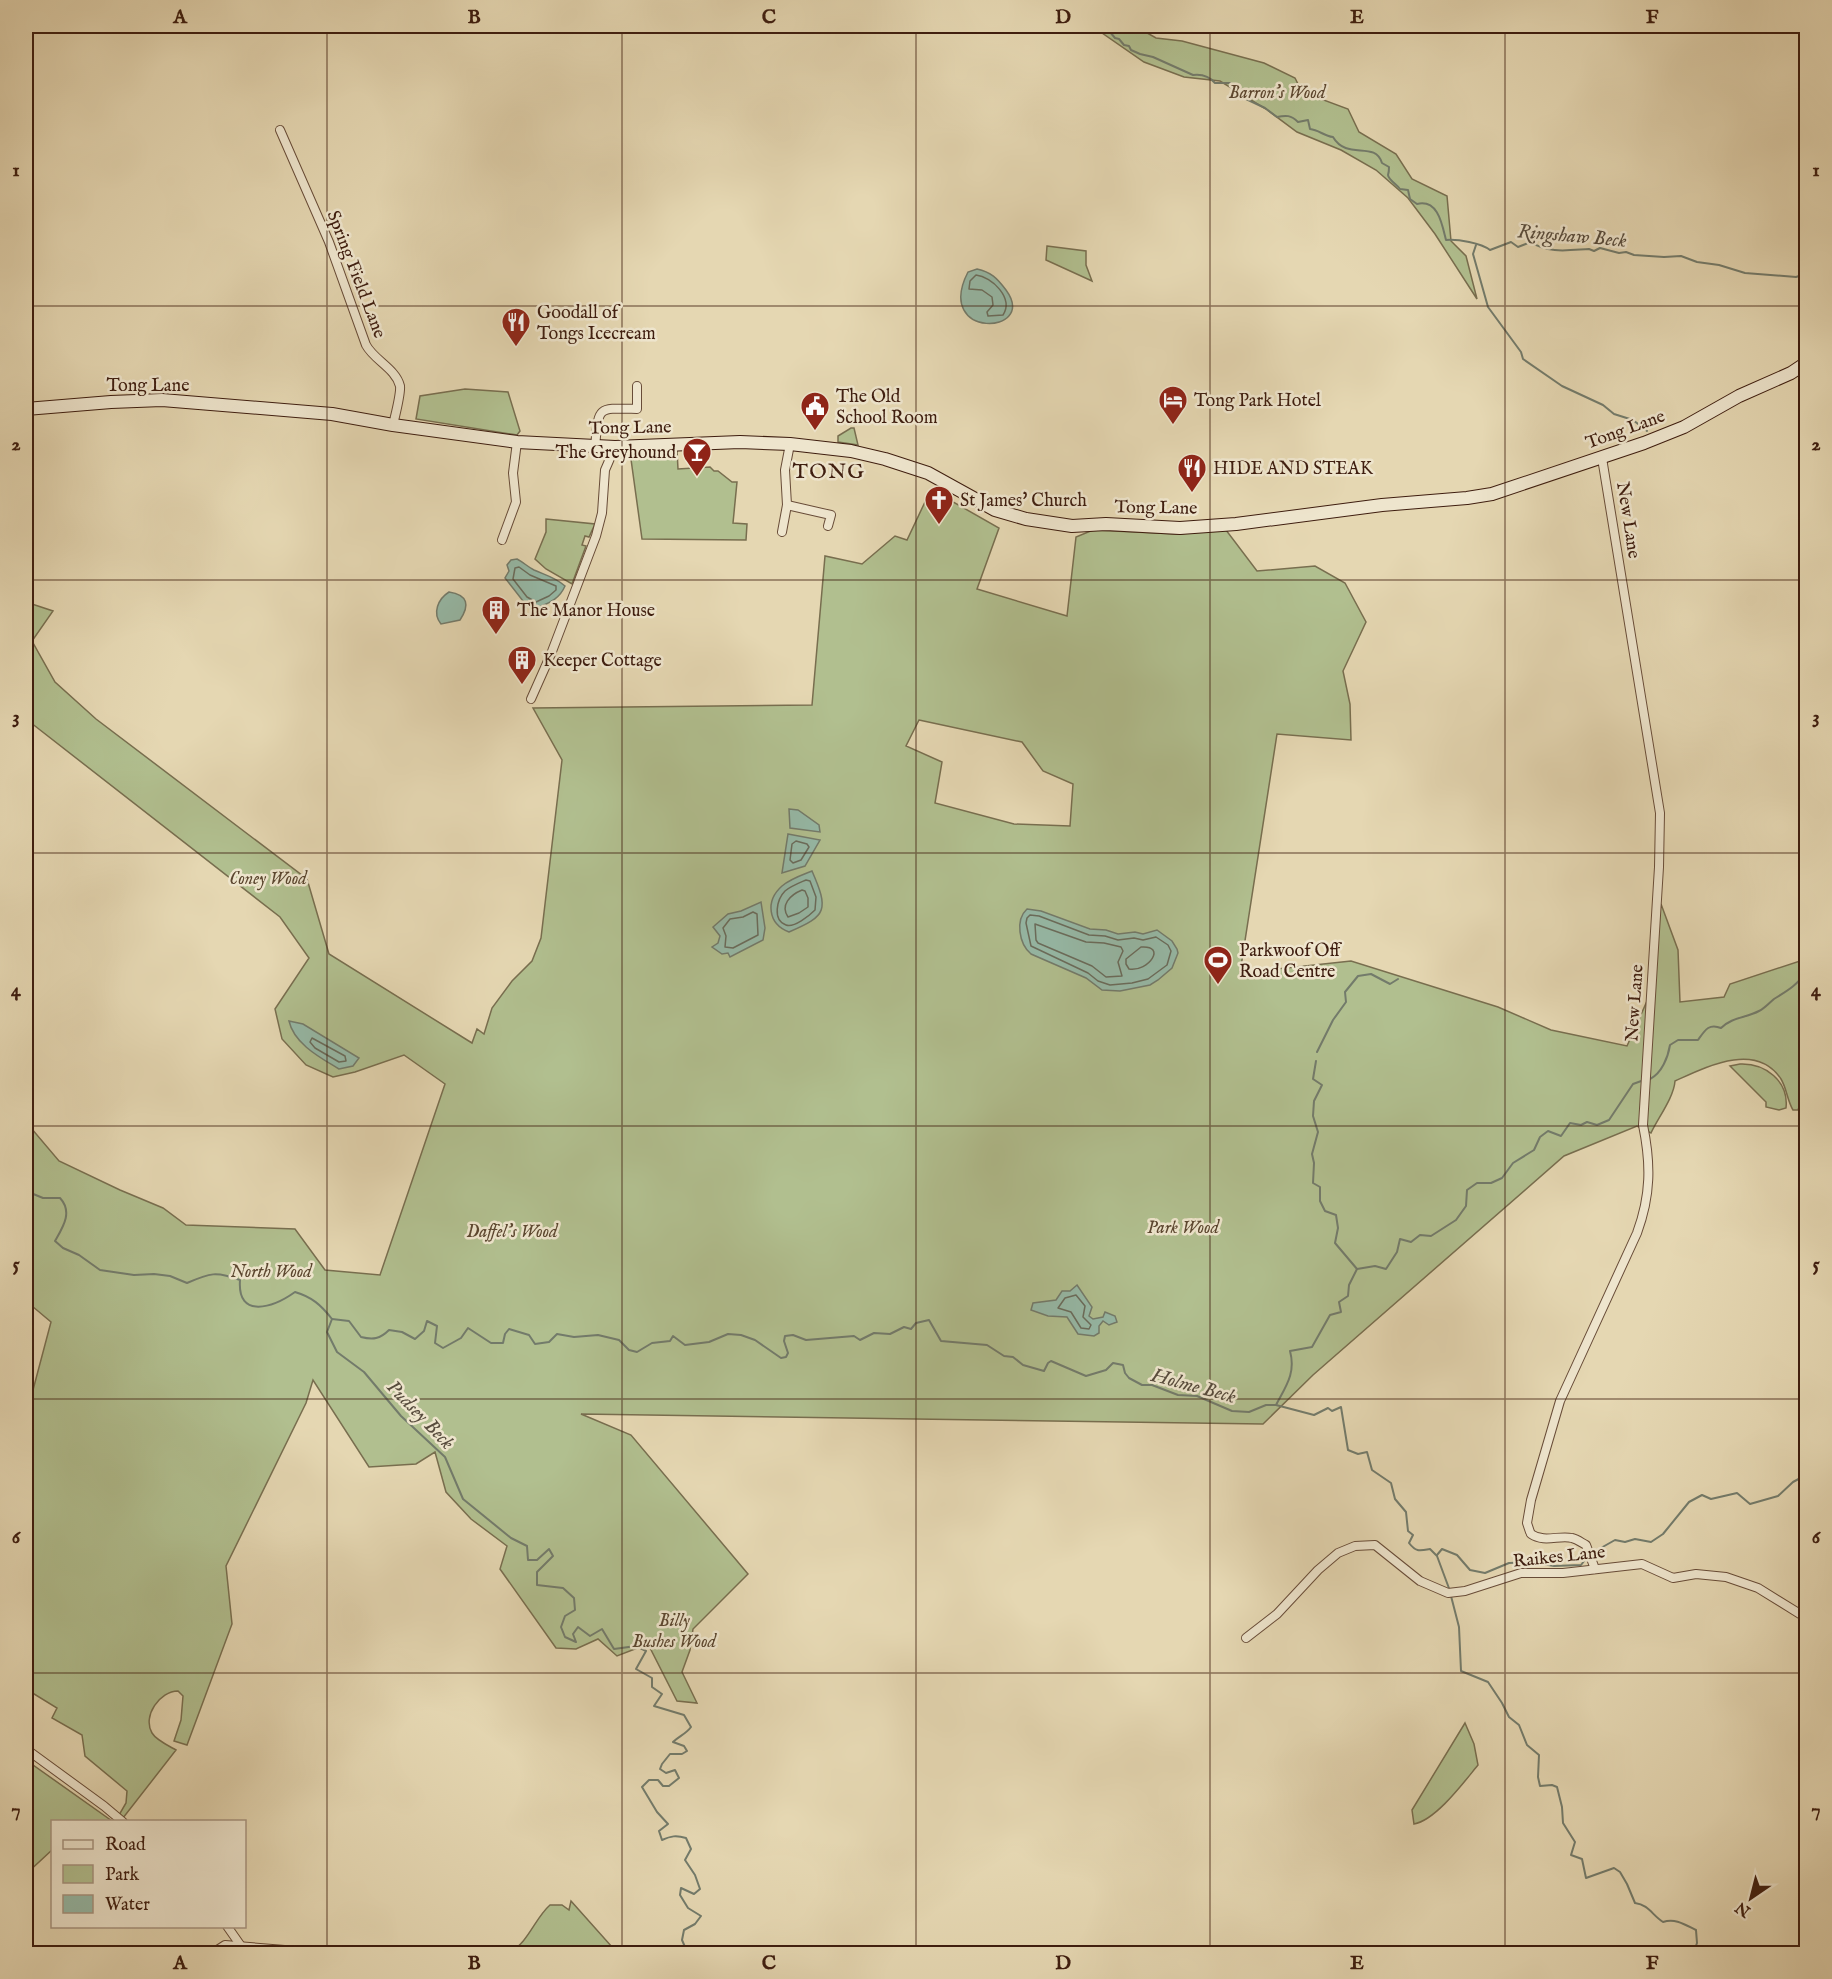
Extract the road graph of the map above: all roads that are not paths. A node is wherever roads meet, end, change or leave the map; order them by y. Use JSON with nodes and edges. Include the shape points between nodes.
{"nodes":[{"id":1,"x":280,"y":130,"type":"dead end"},
{"id":2,"x":1806,"y":363,"type":"edge"},
{"id":3,"x":638,"y":386,"type":"dead end"},
{"id":4,"x":26,"y":409,"type":"edge"},
{"id":5,"x":393,"y":425,"type":"junction"},
{"id":6,"x":517,"y":442,"type":"junction"},
{"id":7,"x":790,"y":444,"type":"junction"},
{"id":8,"x":595,"y":447,"type":"junction"},
{"id":9,"x":615,"y":447,"type":"junction"},
{"id":10,"x":1602,"y":458,"type":"junction"},
{"id":11,"x":787,"y":505,"type":"junction"},
{"id":12,"x":828,"y":526,"type":"dead end"},
{"id":13,"x":782,"y":532,"type":"dead end"},
{"id":14,"x":502,"y":540,"type":"dead end"},
{"id":15,"x":531,"y":699,"type":"dead end"},
{"id":16,"x":1595,"y":1569,"type":"junction"},
{"id":17,"x":1806,"y":1616,"type":"edge"},
{"id":18,"x":1246,"y":1638,"type":"dead end"},
{"id":19,"x":26,"y":1749,"type":"edge"},
{"id":20,"x":121,"y":1820,"type":"edge"},
{"id":21,"x":228,"y":1928,"type":"edge"},
{"id":22,"x":241,"y":1946,"type":"junction"},
{"id":23,"x":257,"y":1950,"type":"edge"},
{"id":24,"x":456,"y":1951,"type":"dead end"},
{"id":25,"x":211,"y":1953,"type":"edge"}],
"edges":[{"from":1,"to":5,"type":"street","name":"Spring Field Lane","via":[[329,242],[366,345],[371,355],[392,372],[400,387]]},
{"from":2,"to":10,"type":"street","name":"Tong Lane","via":[[1684,427]]},
{"from":3,"to":8,"type":"street","via":[[637,410],[608,409],[599,414]]},
{"from":4,"to":5,"type":"street","name":"Tong Lane","via":[[162,400],[332,414]]},
{"from":5,"to":6,"type":"street","name":"Tong Lane"},
{"from":6,"to":8,"type":"street","name":"Tong Lane"},
{"from":6,"to":14,"type":"street","via":[[513,473],[516,502]]},
{"from":7,"to":9,"type":"street","name":"Tong Lane"},
{"from":7,"to":10,"type":"street","name":"Tong Lane","via":[[862,453],[913,468],[986,506],[1026,519],[1072,526],[1180,528],[1492,494]]},
{"from":7,"to":11,"type":"street","via":[[784,470]]},
{"from":8,"to":9,"type":"street","name":"Tong Lane"},
{"from":9,"to":15,"type":"street","via":[[605,470],[596,536]]},
{"from":10,"to":16,"type":"street","name":"New Lane","via":[[1660,813],[1643,1125],[1649,1182],[1643,1216],[1560,1401],[1527,1523],[1536,1538],[1573,1538],[1586,1545]]},
{"from":11,"to":12,"type":"street","via":[[831,515]]},
{"from":11,"to":13,"type":"street"},
{"from":16,"to":17,"type":"street","name":"Raikes Lane","via":[[1642,1564],[1673,1578],[1696,1574],[1726,1577],[1758,1588]]},
{"from":16,"to":18,"type":"street","name":"Raikes Lane","via":[[1521,1573],[1451,1593],[1420,1581],[1375,1545],[1355,1546],[1324,1564],[1277,1614]]},
{"from":19,"to":20,"type":"street"},
{"from":21,"to":22,"type":"street"},
{"from":22,"to":23,"type":"street"},
{"from":22,"to":25,"type":"street","via":[[225,1946]]},
{"from":23,"to":24,"type":"street"}]}
